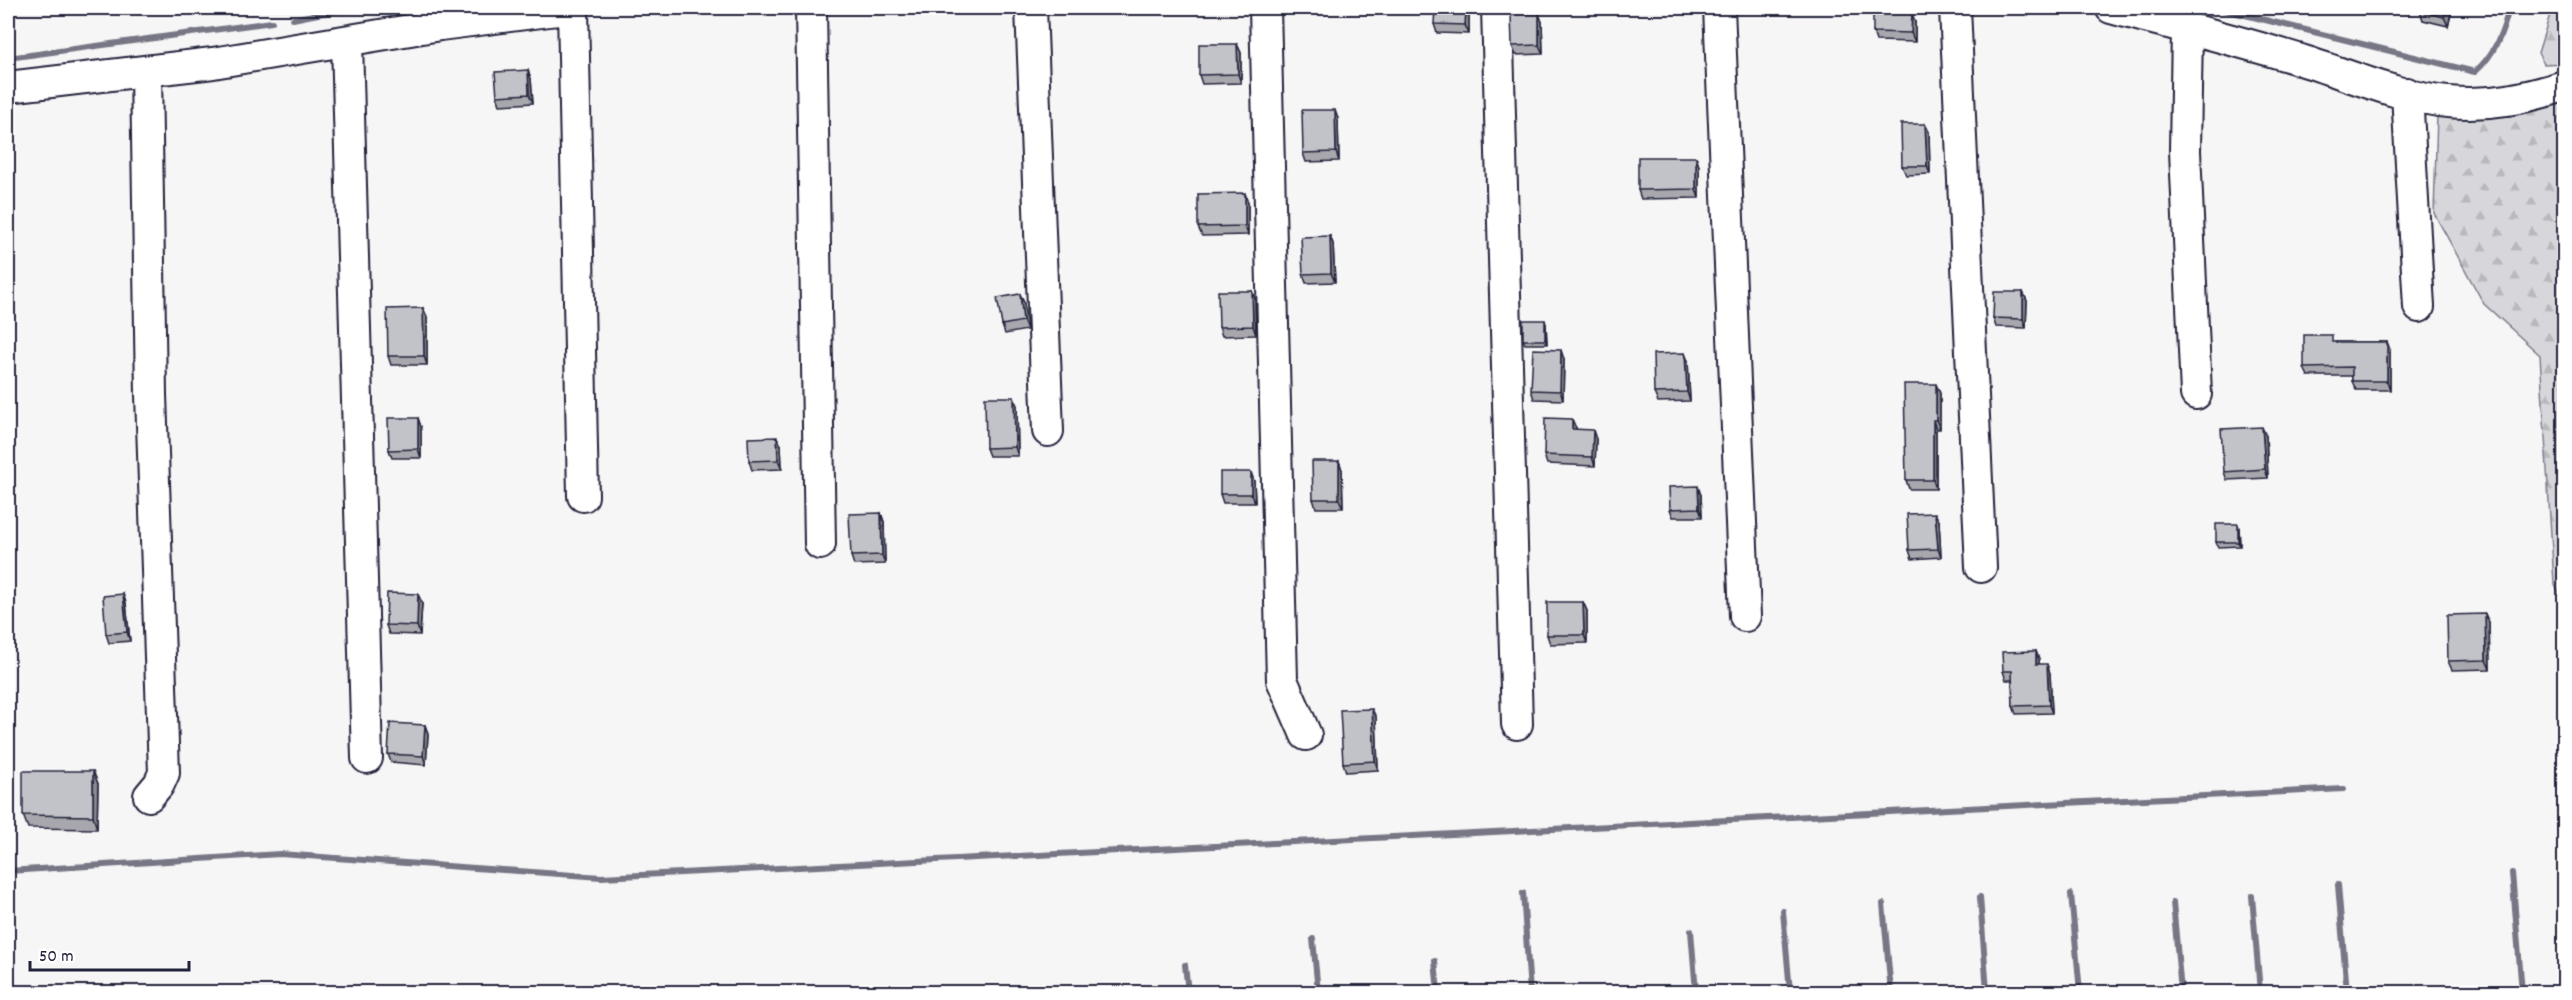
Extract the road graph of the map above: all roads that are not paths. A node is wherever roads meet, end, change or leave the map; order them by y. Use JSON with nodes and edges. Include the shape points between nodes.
{"nodes":[{"id":1,"x":573,"y":8,"type":"edge"},
{"id":2,"x":811,"y":8,"type":"edge"},
{"id":3,"x":1031,"y":8,"type":"edge"},
{"id":4,"x":1265,"y":8,"type":"edge"},
{"id":5,"x":1497,"y":8,"type":"edge"},
{"id":6,"x":1719,"y":8,"type":"edge"},
{"id":7,"x":1955,"y":8,"type":"edge"},
{"id":8,"x":2111,"y":8,"type":"edge"},
{"id":9,"x":2187,"y":28,"type":"junction"},
{"id":10,"x":347,"y":42,"type":"junction"},
{"id":11,"x":146,"y":71,"type":"junction"},
{"id":12,"x":2565,"y":86,"type":"edge"},
{"id":13,"x":8,"y":87,"type":"edge"},
{"id":14,"x":2407,"y":93,"type":"junction"},
{"id":15,"x":2419,"y":307,"type":"dead end"},
{"id":16,"x":2196,"y":394,"type":"dead end"},
{"id":17,"x":1048,"y":431,"type":"dead end"},
{"id":18,"x":583,"y":496,"type":"dead end"},
{"id":19,"x":820,"y":544,"type":"dead end"},
{"id":20,"x":1981,"y":567,"type":"dead end"},
{"id":21,"x":1744,"y":616,"type":"dead end"},
{"id":22,"x":1517,"y":724,"type":"dead end"},
{"id":23,"x":1306,"y":735,"type":"dead end"},
{"id":24,"x":367,"y":758,"type":"dead end"},
{"id":25,"x":149,"y":796,"type":"dead end"}],
"edges":[{"from":1,"to":10,"type":"street"},
{"from":1,"to":18,"type":"street"},
{"from":2,"to":19,"type":"street"},
{"from":3,"to":17,"type":"street"},
{"from":4,"to":23,"type":"street","via":[[1282,680]]},
{"from":5,"to":22,"type":"street"},
{"from":6,"to":21,"type":"street"},
{"from":7,"to":20,"type":"street"},
{"from":8,"to":9,"type":"street"},
{"from":9,"to":14,"type":"street"},
{"from":9,"to":16,"type":"street","via":[[2185,151]]},
{"from":10,"to":11,"type":"street"},
{"from":10,"to":24,"type":"street"},
{"from":11,"to":13,"type":"street"},
{"from":11,"to":25,"type":"street","via":[[151,395],[164,773]]},
{"from":12,"to":14,"type":"street","via":[[2527,98],[2491,103],[2447,102]]},
{"from":14,"to":15,"type":"street"}]}
